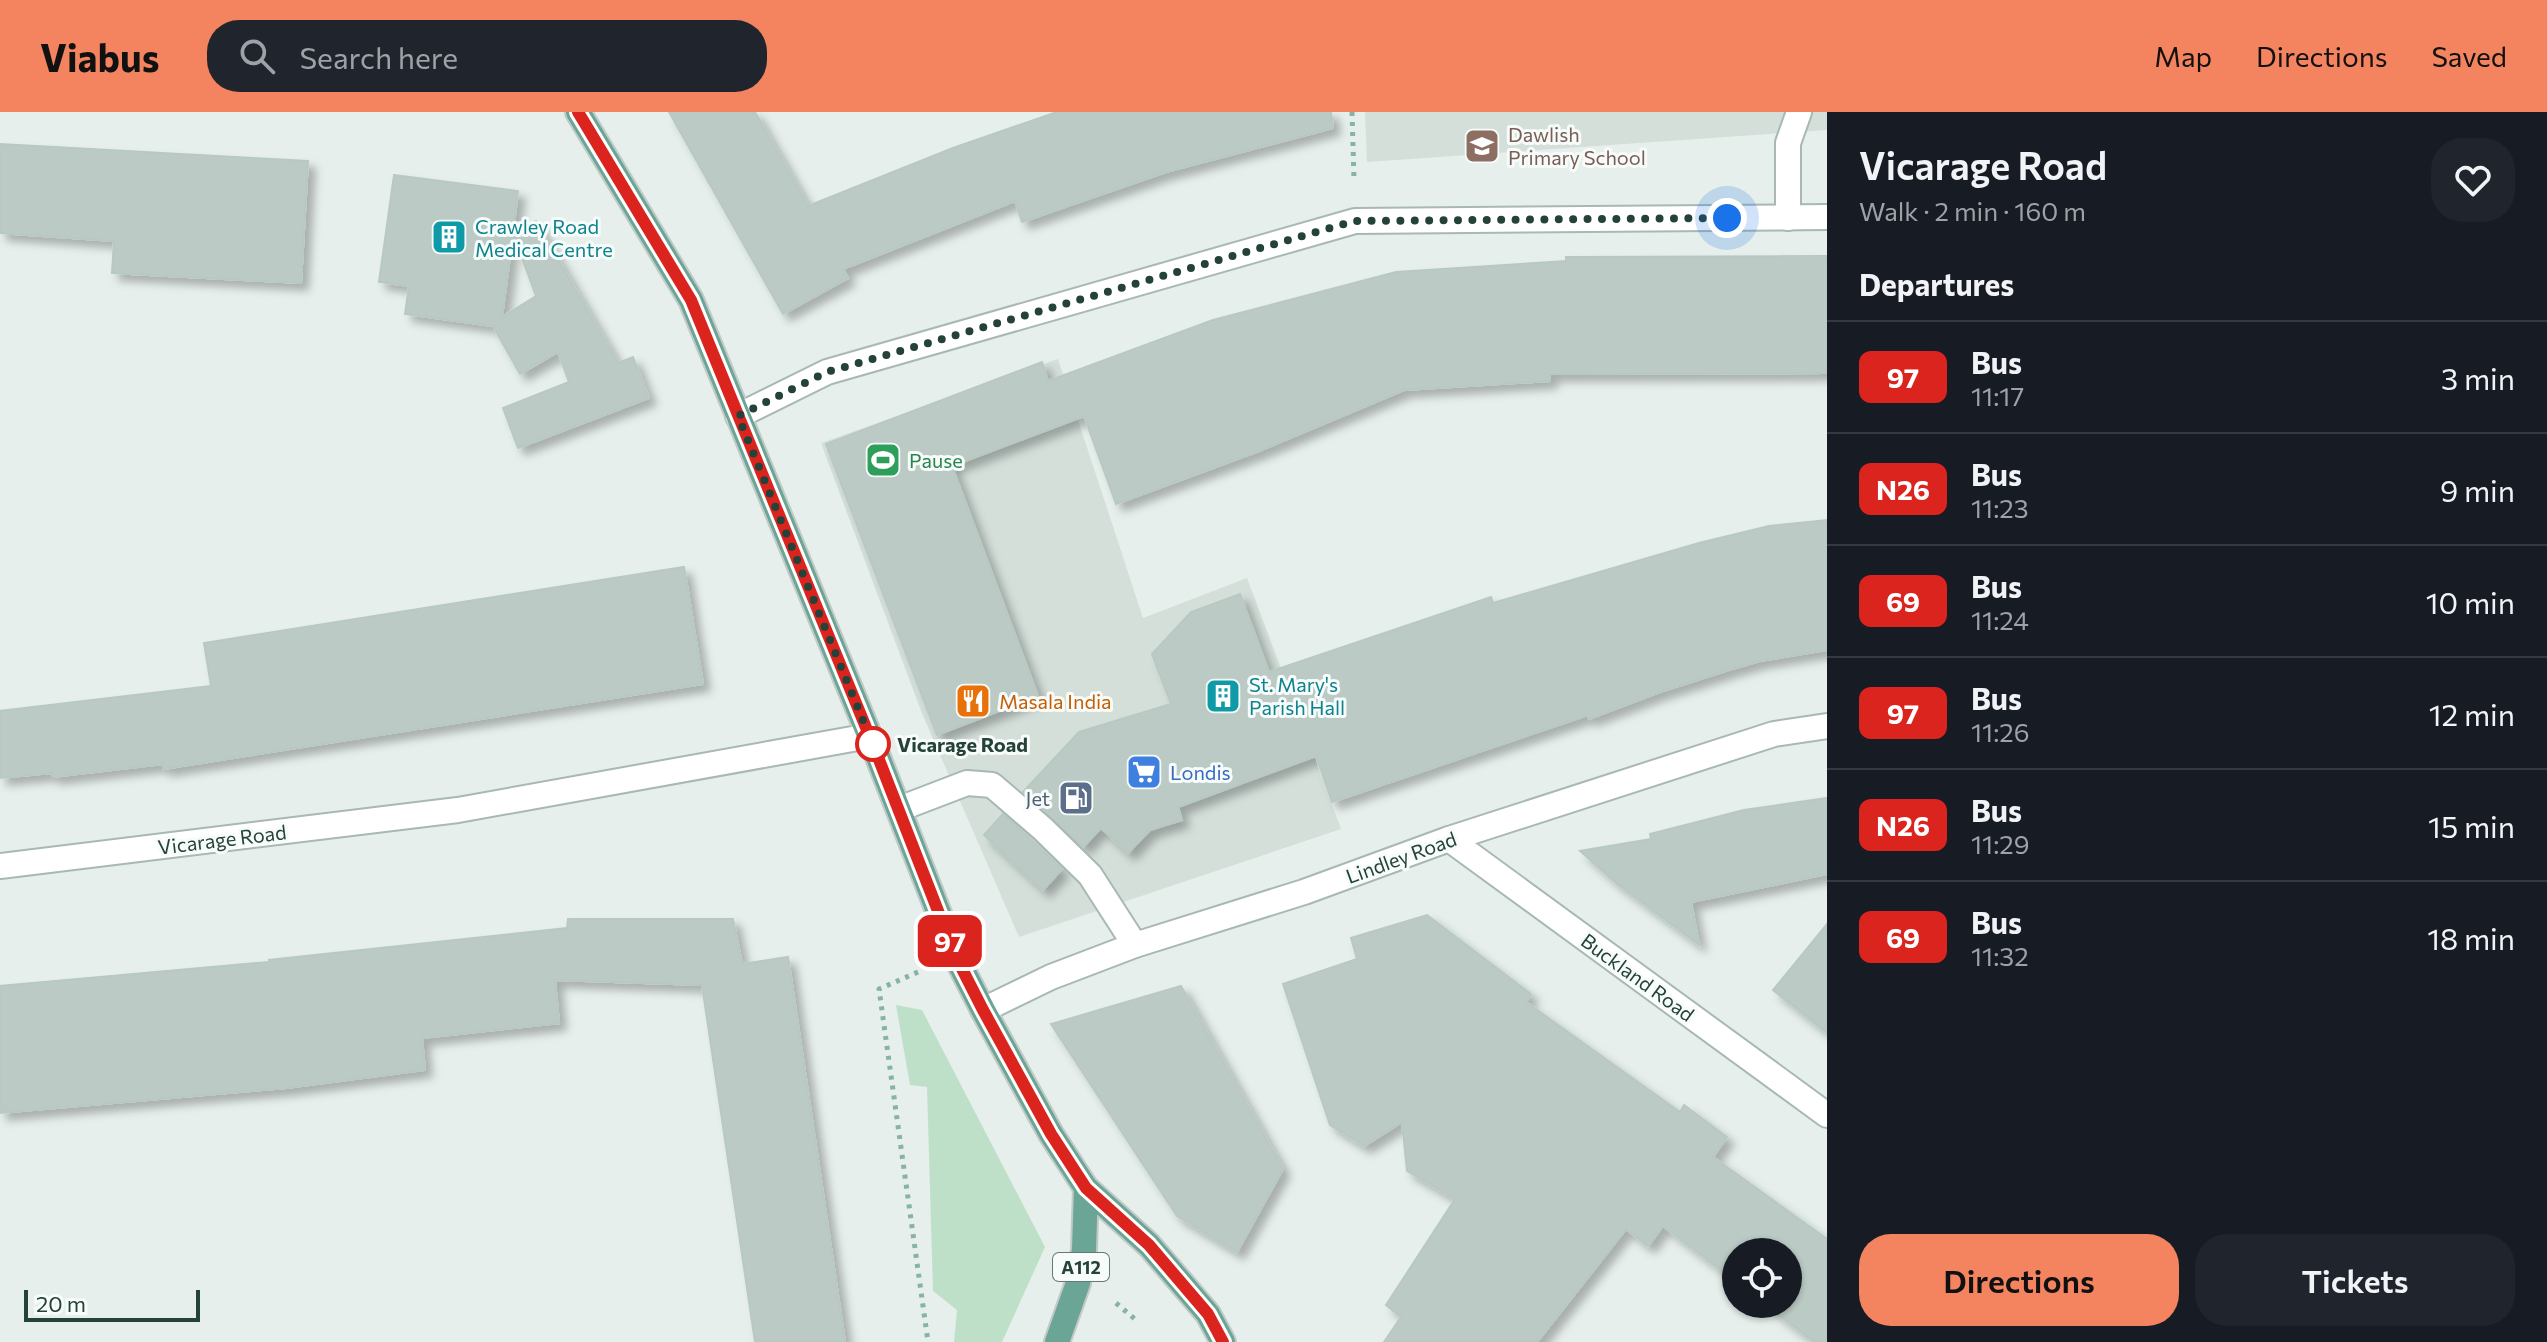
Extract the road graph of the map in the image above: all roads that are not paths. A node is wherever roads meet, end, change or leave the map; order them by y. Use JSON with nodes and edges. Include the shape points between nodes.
{"nodes":[{"id":1,"x":578,"y":112,"type":"edge"},
{"id":2,"x":1799,"y":112,"type":"edge"},
{"id":3,"x":1827,"y":217,"type":"edge"},
{"id":4,"x":1788,"y":218,"type":"junction"},
{"id":5,"x":738,"y":416,"type":"junction"},
{"id":6,"x":1827,"y":726,"type":"edge"},
{"id":7,"x":869,"y":736,"type":"junction"},
{"id":8,"x":899,"y":809,"type":"junction"},
{"id":9,"x":1449,"y":839,"type":"junction"},
{"id":10,"x":0,"y":866,"type":"edge"},
{"id":11,"x":1135,"y":945,"type":"junction"},
{"id":12,"x":983,"y":1010,"type":"junction"},
{"id":13,"x":1827,"y":1115,"type":"edge"},
{"id":14,"x":1086,"y":1188,"type":"junction"},
{"id":15,"x":1057,"y":1342,"type":"edge"},
{"id":16,"x":1223,"y":1342,"type":"edge"}],
"edges":[{"from":1,"to":5,"type":"main road","via":[[691,300]]},
{"from":2,"to":4,"type":"street","via":[[1788,143]]},
{"from":3,"to":4,"type":"street"},
{"from":4,"to":5,"type":"street","via":[[1355,221],[827,372]]},
{"from":5,"to":7,"type":"main road"},
{"from":6,"to":9,"type":"street","name":"Lindley Road","via":[[1774,734]]},
{"from":7,"to":8,"type":"main road"},
{"from":7,"to":10,"type":"street","name":"Vicarage Road","via":[[458,810]]},
{"from":8,"to":11,"type":"street","via":[[967,783],[992,785],[1090,875]]},
{"from":8,"to":12,"type":"main road","via":[[956,957]]},
{"from":9,"to":11,"type":"street","name":"Lindley Road"},
{"from":9,"to":13,"type":"street","name":"Buckland Road"},
{"from":11,"to":12,"type":"street","name":"Lindley Road"},
{"from":12,"to":14,"type":"main road"},
{"from":14,"to":15,"type":"main road","number":"A112","via":[[1078,1283]]},
{"from":14,"to":16,"type":"main road","via":[[1149,1245],[1208,1314]]}]}
